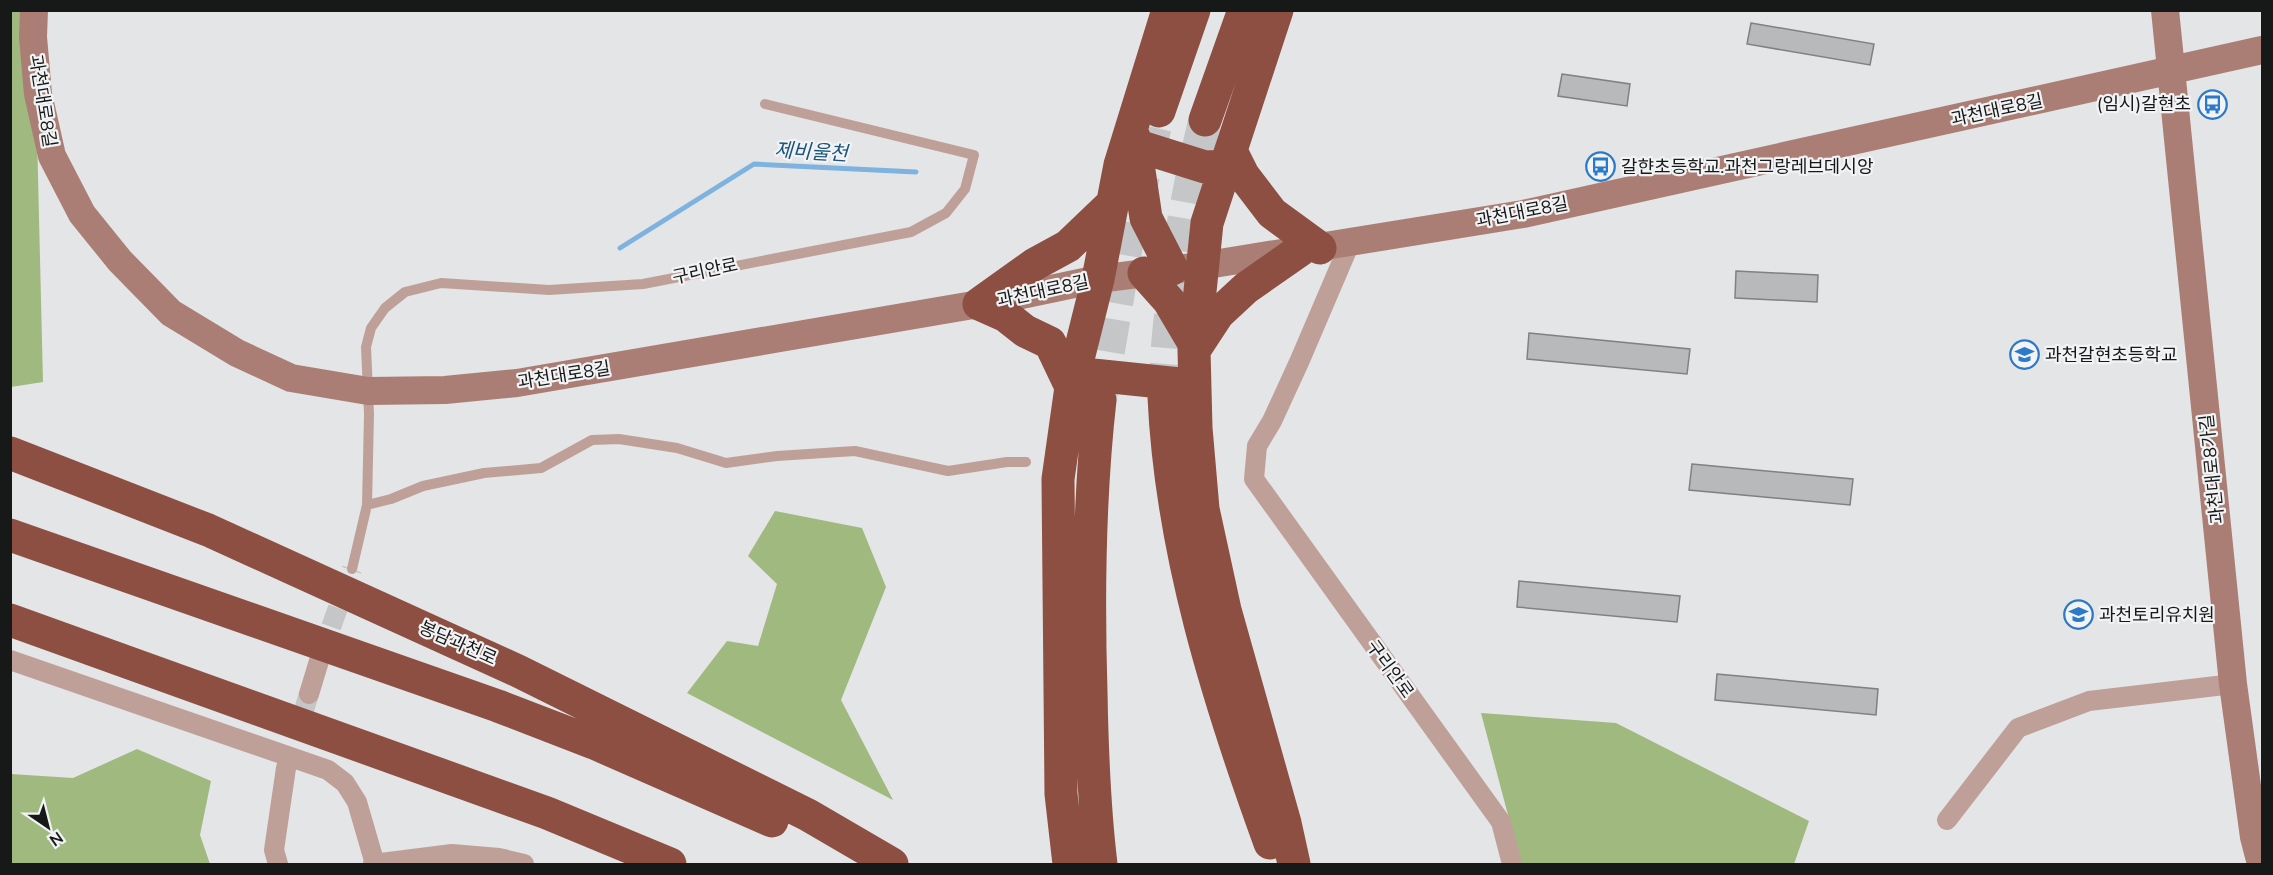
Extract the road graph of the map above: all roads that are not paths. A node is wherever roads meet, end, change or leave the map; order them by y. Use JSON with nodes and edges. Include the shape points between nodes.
{"nodes":[{"id":1,"x":34,"y":10,"type":"edge"},
{"id":2,"x":1168,"y":10,"type":"edge"},
{"id":3,"x":1194,"y":10,"type":"edge"},
{"id":4,"x":1244,"y":10,"type":"edge"},
{"id":5,"x":1277,"y":10,"type":"edge"},
{"id":6,"x":2165,"y":10,"type":"edge"},
{"id":7,"x":2262,"y":50,"type":"edge"},
{"id":8,"x":2171,"y":71,"type":"junction"},
{"id":9,"x":765,"y":104,"type":"dead end"},
{"id":10,"x":1205,"y":120,"type":"tunnel mouth"},
{"id":11,"x":1142,"y":126,"type":"junction"},
{"id":12,"x":1228,"y":158,"type":"junction"},
{"id":13,"x":1114,"y":202,"type":"junction"},
{"id":14,"x":1323,"y":247,"type":"junction"},
{"id":15,"x":1172,"y":269,"type":"junction"},
{"id":16,"x":1098,"y":279,"type":"junction"},
{"id":17,"x":979,"y":304,"type":"junction"},
{"id":18,"x":1194,"y":348,"type":"junction"},
{"id":19,"x":1072,"y":384,"type":"junction"},
{"id":20,"x":368,"y":391,"type":"junction"},
{"id":21,"x":1180,"y":395,"type":"junction"},
{"id":22,"x":1100,"y":400,"type":"tunnel mouth"},
{"id":23,"x":10,"y":453,"type":"edge"},
{"id":24,"x":1026,"y":462,"type":"dead end"},
{"id":25,"x":367,"y":505,"type":"junction"},
{"id":26,"x":10,"y":535,"type":"edge"},
{"id":27,"x":352,"y":569,"type":"tunnel mouth"},
{"id":28,"x":10,"y":620,"type":"edge"},
{"id":29,"x":10,"y":660,"type":"edge"},
{"id":30,"x":319,"y":661,"type":"tunnel mouth"},
{"id":31,"x":2234,"y":684,"type":"junction"},
{"id":32,"x":309,"y":694,"type":"tunnel mouth"},
{"id":33,"x":286,"y":768,"type":"tunnel mouth"},
{"id":34,"x":1947,"y":820,"type":"dead end"},
{"id":35,"x":278,"y":864,"type":"edge"},
{"id":36,"x":374,"y":864,"type":"edge"},
{"id":37,"x":524,"y":864,"type":"edge"},
{"id":38,"x":670,"y":864,"type":"edge"},
{"id":39,"x":866,"y":864,"type":"edge"},
{"id":40,"x":892,"y":864,"type":"edge"},
{"id":41,"x":1069,"y":864,"type":"edge"},
{"id":42,"x":1101,"y":864,"type":"edge"},
{"id":43,"x":1278,"y":864,"type":"edge"},
{"id":44,"x":1294,"y":864,"type":"edge"},
{"id":45,"x":1512,"y":864,"type":"edge"},
{"id":46,"x":2261,"y":864,"type":"edge"}],
"edges":[{"from":1,"to":20,"type":"street","name":"과천대로8길","via":[[38,94],[52,156],[82,214],[120,261],[171,313],[237,353],[291,378]]},
{"from":2,"to":11,"type":"highway"},
{"from":3,"to":11,"type":"highway"},
{"from":4,"to":10,"type":"highway"},
{"from":5,"to":12,"type":"highway"},
{"from":6,"to":8,"type":"street","name":"과천대로8가길"},
{"from":7,"to":8,"type":"street","name":"과천대로8길"},
{"from":8,"to":14,"type":"street","name":"과천대로8길","via":[[1523,214]]},
{"from":8,"to":31,"type":"street","name":"과천대로8가길"},
{"from":9,"to":20,"type":"lane","name":"구리안로","via":[[974,155],[965,189],[946,213],[910,232],[643,284],[549,290],[441,283],[405,292],[385,308],[371,328],[366,347]]},
{"from":11,"to":12,"type":"highway","via":[[1205,167]]},
{"from":11,"to":13,"type":"highway","via":[[1120,165]]},
{"from":11,"to":15,"type":"highway","via":[[1146,218]]},
{"from":12,"to":14,"type":"highway","via":[[1272,213]]},
{"from":12,"to":15,"type":"highway","via":[[1207,224]]},
{"from":13,"to":16,"type":"highway"},
{"from":13,"to":17,"type":"highway","via":[[1068,246]]},
{"from":14,"to":15,"type":"street","name":"과천대로8길"},
{"from":14,"to":18,"type":"highway","via":[[1246,288],[1218,314]]},
{"from":14,"to":45,"type":"street","name":"구리안로","via":[[1300,360],[1257,446],[1254,480],[1501,822]]},
{"from":15,"to":16,"type":"street","name":"과천대로8길"},
{"from":15,"to":18,"type":"highway","via":[[1169,300]]},
{"from":15,"to":18,"type":"highway","via":[[1201,299]]},
{"from":16,"to":17,"type":"street","name":"과천대로8길"},
{"from":16,"to":19,"type":"highway"},
{"from":17,"to":19,"type":"highway","via":[[1050,343]]},
{"from":17,"to":20,"type":"street","name":"과천대로8길","via":[[517,383],[445,390]]},
{"from":18,"to":21,"type":"highway"},
{"from":19,"to":21,"type":"highway","via":[[1093,375],[1169,382],[1180,384]]},
{"from":19,"to":41,"type":"highway","via":[[1058,479],[1061,794]]},
{"from":20,"to":25,"type":"lane","name":"구리안로"},
{"from":21,"to":43,"type":"highway","via":[[1169,471],[1186,563],[1223,704]]},
{"from":21,"to":44,"type":"highway","via":[[1225,610]]},
{"from":22,"to":42,"type":"highway","via":[[1090,513],[1089,585],[1092,731]]},
{"from":23,"to":40,"type":"highway","name":"봉담과천로","via":[[208,530],[518,671],[808,815]]},
{"from":24,"to":25,"type":"lane","via":[[948,471],[855,451],[726,463],[619,438],[591,440],[541,468],[484,472],[423,486]]},
{"from":25,"to":27,"type":"lane","name":"구리안로"},
{"from":26,"to":39,"type":"highway","via":[[509,710],[734,803]]},
{"from":28,"to":38,"type":"highway","via":[[547,813]]},
{"from":29,"to":36,"type":"street","via":[[328,770],[345,783],[357,802]]},
{"from":30,"to":32,"type":"street"},
{"from":31,"to":34,"type":"street","via":[[2089,701],[2018,728]]},
{"from":31,"to":46,"type":"street","name":"과천대로8가길"},
{"from":33,"to":35,"type":"street","via":[[274,850]]},
{"from":36,"to":37,"type":"street","via":[[452,854]]}]}
